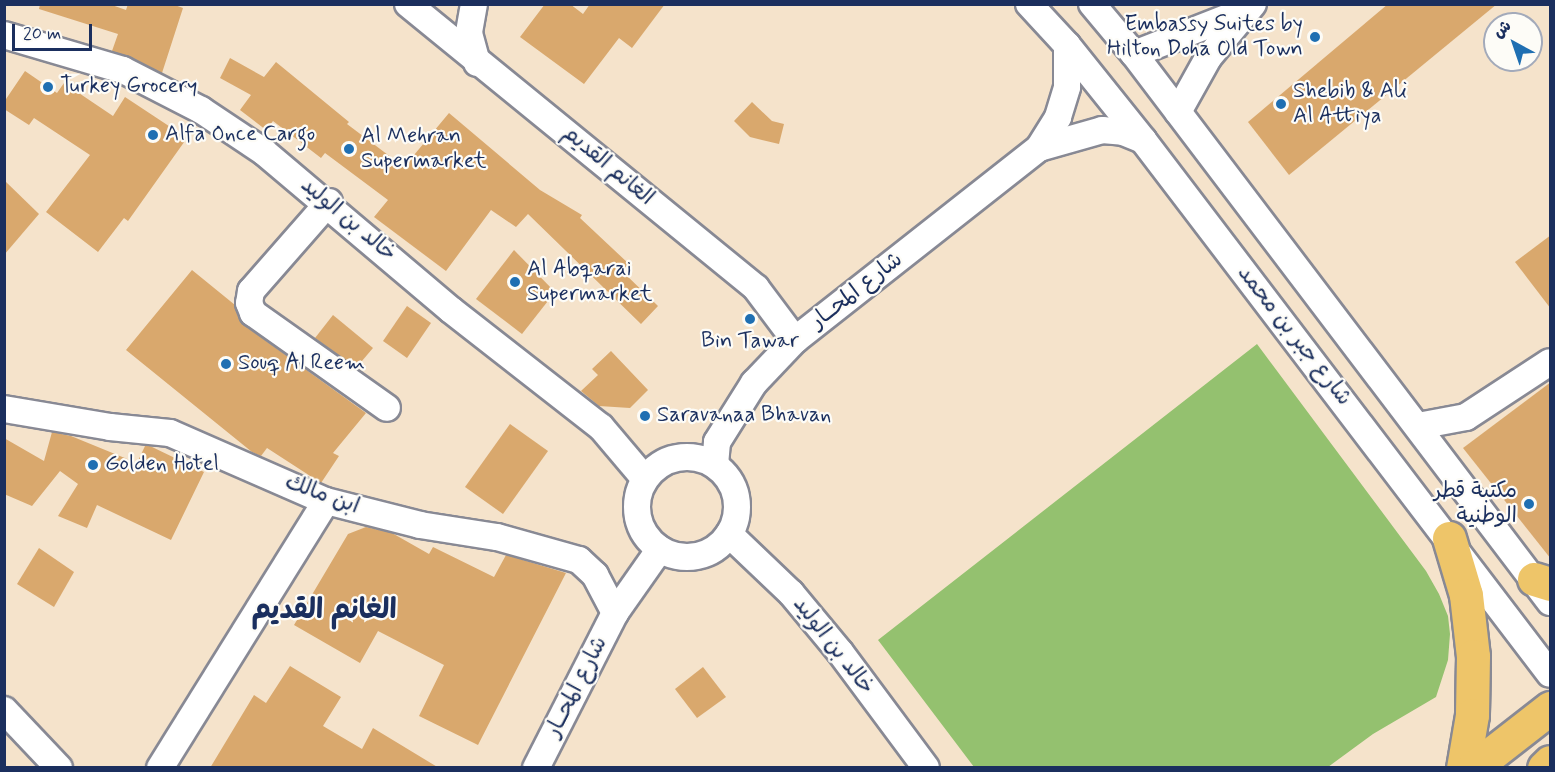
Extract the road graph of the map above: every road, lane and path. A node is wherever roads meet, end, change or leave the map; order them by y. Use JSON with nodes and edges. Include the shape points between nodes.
{"nodes":[{"id":1,"x":408,"y":4,"type":"edge"},
{"id":2,"x":473,"y":4,"type":"edge"},
{"id":3,"x":1029,"y":4,"type":"edge"},
{"id":4,"x":1092,"y":4,"type":"edge"},
{"id":5,"x":1250,"y":7,"type":"edge"},
{"id":6,"x":428,"y":22,"type":"junction"},
{"id":7,"x":4,"y":35,"type":"edge"},
{"id":8,"x":1067,"y":45,"type":"junction"},
{"id":9,"x":1134,"y":54,"type":"junction"},
{"id":10,"x":477,"y":63,"type":"junction"},
{"id":11,"x":1178,"y":112,"type":"junction"},
{"id":12,"x":1143,"y":140,"type":"junction"},
{"id":13,"x":1039,"y":148,"type":"junction"},
{"id":14,"x":328,"y":202,"type":"junction"},
{"id":15,"x":795,"y":340,"type":"junction"},
{"id":16,"x":1551,"y":363,"type":"edge"},
{"id":17,"x":387,"y":408,"type":"dead end"},
{"id":18,"x":4,"y":409,"type":"edge"},
{"id":19,"x":1418,"y":426,"type":"junction"},
{"id":20,"x":715,"y":465,"type":"junction"},
{"id":21,"x":645,"y":479,"type":"junction"},
{"id":22,"x":326,"y":501,"type":"junction"},
{"id":23,"x":729,"y":534,"type":"junction"},
{"id":24,"x":1449,"y":538,"type":"junction"},
{"id":25,"x":660,"y":549,"type":"junction"},
{"id":26,"x":1545,"y":588,"type":"edge"},
{"id":27,"x":615,"y":613,"type":"junction"},
{"id":28,"x":1551,"y":674,"type":"edge"},
{"id":29,"x":1551,"y":708,"type":"edge"},
{"id":30,"x":4,"y":710,"type":"edge"},
{"id":31,"x":1551,"y":762,"type":"edge"},
{"id":32,"x":59,"y":768,"type":"edge"},
{"id":33,"x":160,"y":768,"type":"edge"},
{"id":34,"x":536,"y":768,"type":"edge"},
{"id":35,"x":926,"y":768,"type":"edge"},
{"id":36,"x":1463,"y":768,"type":"edge"},
{"id":37,"x":1473,"y":768,"type":"edge"},
{"id":38,"x":1544,"y":768,"type":"edge"}],
"edges":[{"from":1,"to":6,"type":"street","name":"الغانم القديم"},
{"from":2,"to":6,"type":"street","via":[[455,17]]},
{"from":2,"to":10,"type":"street","via":[[469,33]]},
{"from":3,"to":8,"type":"street","name":"شارع جبر بن محمد"},
{"from":4,"to":9,"type":"street","name":"شارع جبر بن محمد"},
{"from":5,"to":9,"type":"street"},
{"from":5,"to":11,"type":"street","via":[[1208,58]]},
{"from":6,"to":10,"type":"street","name":"الغانم القديم"},
{"from":7,"to":14,"type":"street","name":"خالد بن الوليد","via":[[113,67],[168,91],[264,152]]},
{"from":8,"to":12,"type":"street","name":"شارع جبر بن محمد"},
{"from":8,"to":13,"type":"street","name":"شارع المحــار","via":[[1067,87],[1058,117]]},
{"from":9,"to":11,"type":"street","name":"شارع جبر بن محمد"},
{"from":10,"to":15,"type":"street","name":"الغانم القديم","via":[[523,96],[756,288]]},
{"from":11,"to":19,"type":"street","name":"شارع جبر بن محمد"},
{"from":12,"to":13,"type":"street","name":"شارع المحــار","via":[[1123,132],[1102,130]]},
{"from":12,"to":24,"type":"street","name":"شارع جبر بن محمد"},
{"from":13,"to":15,"type":"street","name":"شارع المحــار"},
{"from":14,"to":17,"type":"street","via":[[251,291],[249,303],[253,313]]},
{"from":14,"to":21,"type":"street","name":"خالد بن الوليد","via":[[451,310],[601,427]]},
{"from":15,"to":20,"type":"street","name":"شارع المحــار","via":[[754,383],[717,442]]},
{"from":16,"to":19,"type":"street","via":[[1466,417]]},
{"from":18,"to":22,"type":"street","name":"ابن مالك","via":[[110,428],[170,433]]},
{"from":19,"to":26,"type":"street","name":"شارع جبر بن محمد"},
{"from":20,"to":21,"type":"street","via":[[697,457],[677,458],[659,465]]},
{"from":20,"to":23,"type":"street","via":[[729,478],[736,496],[737,516]]},
{"from":21,"to":25,"type":"street","via":[[638,497],[638,517],[646,535]]},
{"from":22,"to":27,"type":"street","name":"ابن مالك","via":[[420,525],[496,537],[579,560],[596,575]]},
{"from":22,"to":33,"type":"street"},
{"from":23,"to":25,"type":"street","via":[[715,548],[697,556],[678,556]]},
{"from":23,"to":35,"type":"street","name":"خالد بن الوليد","via":[[791,593]]},
{"from":24,"to":28,"type":"street","name":"شارع جبر بن محمد"},
{"from":24,"to":36,"type":"main road","via":[[1466,595],[1473,656],[1472,715]]},
{"from":25,"to":27,"type":"street","name":"شارع المحــار"},
{"from":27,"to":34,"type":"street","name":"شارع المحــار"},
{"from":29,"to":37,"type":"main road"},
{"from":30,"to":32,"type":"street"},
{"from":31,"to":38,"type":"main road"}]}
